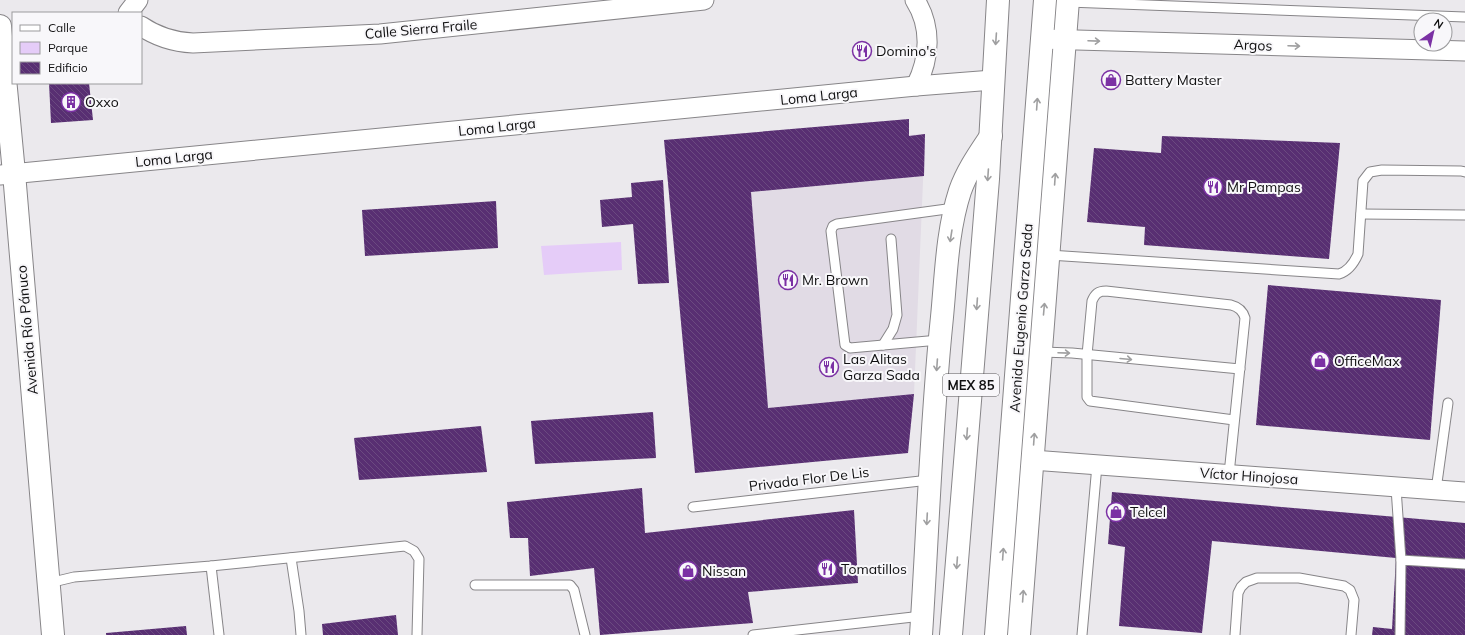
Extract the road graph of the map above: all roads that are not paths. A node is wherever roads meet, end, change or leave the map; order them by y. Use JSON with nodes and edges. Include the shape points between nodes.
{"nodes":[{"id":1,"x":119,"y":0,"type":"edge"},
{"id":2,"x":138,"y":0,"type":"edge"},
{"id":3,"x":561,"y":0,"type":"edge"},
{"id":4,"x":704,"y":0,"type":"edge"},
{"id":5,"x":914,"y":0,"type":"edge"},
{"id":6,"x":998,"y":0,"type":"edge"},
{"id":7,"x":1045,"y":0,"type":"edge"},
{"id":8,"x":1068,"y":1,"type":"edge"},
{"id":9,"x":598,"y":11,"type":"junction"},
{"id":10,"x":126,"y":12,"type":"edge"},
{"id":11,"x":128,"y":12,"type":"edge"},
{"id":12,"x":1465,"y":16,"type":"edge"},
{"id":13,"x":0,"y":26,"type":"edge"},
{"id":14,"x":142,"y":26,"type":"edge"},
{"id":15,"x":1041,"y":39,"type":"junction"},
{"id":16,"x":1066,"y":40,"type":"junction"},
{"id":17,"x":1465,"y":51,"type":"edge"},
{"id":18,"x":993,"y":80,"type":"junction"},
{"id":19,"x":916,"y":86,"type":"junction"},
{"id":20,"x":991,"y":136,"type":"junction"},
{"id":21,"x":1465,"y":172,"type":"edge"},
{"id":22,"x":7,"y":174,"type":"edge"},
{"id":23,"x":956,"y":208,"type":"junction"},
{"id":24,"x":1361,"y":214,"type":"junction"},
{"id":25,"x":1465,"y":215,"type":"edge"},
{"id":26,"x":891,"y":239,"type":"dead end"},
{"id":27,"x":1049,"y":255,"type":"junction"},
{"id":28,"x":939,"y":340,"type":"junction"},
{"id":29,"x":883,"y":345,"type":"junction"},
{"id":30,"x":1041,"y":352,"type":"junction"},
{"id":31,"x":1087,"y":355,"type":"junction"},
{"id":32,"x":1240,"y":368,"type":"junction"},
{"id":33,"x":1448,"y":403,"type":"dead end"},
{"id":34,"x":1234,"y":420,"type":"junction"},
{"id":35,"x":1032,"y":460,"type":"junction"},
{"id":36,"x":1098,"y":465,"type":"junction"},
{"id":37,"x":1229,"y":474,"type":"junction"},
{"id":38,"x":929,"y":480,"type":"junction"},
{"id":39,"x":1396,"y":488,"type":"junction"},
{"id":40,"x":1436,"y":490,"type":"junction"},
{"id":41,"x":1465,"y":492,"type":"edge"},
{"id":42,"x":693,"y":507,"type":"dead end"},
{"id":43,"x":291,"y":558,"type":"junction"},
{"id":44,"x":1401,"y":560,"type":"junction"},
{"id":45,"x":1465,"y":564,"type":"edge"},
{"id":46,"x":211,"y":566,"type":"junction"},
{"id":47,"x":49,"y":582,"type":"junction"},
{"id":48,"x":475,"y":585,"type":"dead end"},
{"id":49,"x":924,"y":630,"type":"edge"},
{"id":50,"x":53,"y":635,"type":"edge"},
{"id":51,"x":219,"y":635,"type":"edge"},
{"id":52,"x":301,"y":635,"type":"edge"},
{"id":53,"x":417,"y":635,"type":"edge"},
{"id":54,"x":585,"y":635,"type":"edge"},
{"id":55,"x":753,"y":635,"type":"edge"},
{"id":56,"x":952,"y":635,"type":"edge"},
{"id":57,"x":996,"y":635,"type":"edge"},
{"id":58,"x":1019,"y":635,"type":"edge"},
{"id":59,"x":1082,"y":635,"type":"edge"},
{"id":60,"x":1235,"y":635,"type":"edge"},
{"id":61,"x":1351,"y":635,"type":"edge"},
{"id":62,"x":1400,"y":635,"type":"edge"}],
"edges":[{"from":1,"to":10,"type":"street"},
{"from":2,"to":11,"type":"street"},
{"from":3,"to":9,"type":"street"},
{"from":4,"to":9,"type":"street","name":"Calle Sierra Fraile"},
{"from":5,"to":19,"type":"street","via":[[922,15],[928,44],[922,73]]},
{"from":6,"to":18,"type":"main road","number":"MEX 85","one_way":true},
{"from":7,"to":15,"type":"main road","name":"Avenida Eugenio Garza Sada"},
{"from":8,"to":12,"type":"lane"},
{"from":8,"to":16,"type":"main road"},
{"from":9,"to":14,"type":"street","name":"Calle Sierra Fraile","via":[[380,34],[193,43],[170,40]]},
{"from":13,"to":22,"type":"main road","name":"Avenida Río Pánuco"},
{"from":15,"to":16,"type":"street","name":"Argos"},
{"from":57,"to":15,"type":"main road","name":"Avenida Eugenio Garza Sada","number":"MEX 85","one_way":true},
{"from":16,"to":17,"type":"street","name":"Argos","one_way":true},
{"from":27,"to":16,"type":"main road","one_way":true},
{"from":18,"to":19,"type":"street","name":"Loma Larga"},
{"from":18,"to":20,"type":"main road","number":"MEX 85"},
{"from":19,"to":22,"type":"street","name":"Loma Larga"},
{"from":20,"to":23,"type":"main road","via":[[970,167]]},
{"from":20,"to":56,"type":"main road","number":"MEX 85","one_way":true},
{"from":21,"to":24,"type":"lane","via":[[1370,172],[1363,181]]},
{"from":22,"to":47,"type":"main road","name":"Avenida Río Pánuco"},
{"from":23,"to":28,"type":"main road","one_way":true},
{"from":23,"to":29,"type":"lane","via":[[833,226],[831,234],[845,345],[850,348]]},
{"from":24,"to":25,"type":"lane"},
{"from":24,"to":27,"type":"lane","via":[[1358,254],[1349,269],[1339,274]]},
{"from":26,"to":29,"type":"lane","via":[[897,315],[893,329]]},
{"from":30,"to":27,"type":"main road","one_way":true},
{"from":28,"to":29,"type":"lane"},
{"from":28,"to":38,"type":"main road","one_way":true},
{"from":30,"to":31,"type":"lane","one_way":true},
{"from":35,"to":30,"type":"main road","one_way":true},
{"from":31,"to":32,"type":"lane","one_way":true},
{"from":31,"to":32,"type":"lane","via":[[1094,297],[1099,292],[1106,291],[1237,306],[1245,318]]},
{"from":31,"to":34,"type":"lane","via":[[1087,397],[1092,402]]},
{"from":32,"to":34,"type":"lane"},
{"from":33,"to":40,"type":"lane"},
{"from":34,"to":37,"type":"lane"},
{"from":35,"to":36,"type":"street","name":"Víctor Hinojosa"},
{"from":58,"to":35,"type":"main road","one_way":true},
{"from":36,"to":37,"type":"street","name":"Víctor Hinojosa"},
{"from":36,"to":59,"type":"lane"},
{"from":37,"to":39,"type":"street","name":"Víctor Hinojosa"},
{"from":38,"to":42,"type":"lane","name":"Privada Flor De Lis"},
{"from":38,"to":49,"type":"main road","one_way":true},
{"from":39,"to":40,"type":"street","name":"Víctor Hinojosa"},
{"from":39,"to":44,"type":"lane"},
{"from":40,"to":41,"type":"street","name":"Víctor Hinojosa"},
{"from":43,"to":46,"type":"lane"},
{"from":43,"to":52,"type":"lane"},
{"from":43,"to":53,"type":"lane","via":[[409,547],[419,559]]},
{"from":44,"to":45,"type":"lane"},
{"from":44,"to":62,"type":"lane"},
{"from":46,"to":47,"type":"lane","via":[[74,577]]},
{"from":46,"to":51,"type":"lane"},
{"from":47,"to":50,"type":"main road","name":"Avenida Río Pánuco"},
{"from":48,"to":54,"type":"lane","via":[[570,585],[574,590]]},
{"from":49,"to":55,"type":"lane"},
{"from":60,"to":61,"type":"lane","via":[[1238,593],[1246,582],[1264,578],[1299,578],[1344,586],[1350,590],[1354,600]]}]}
